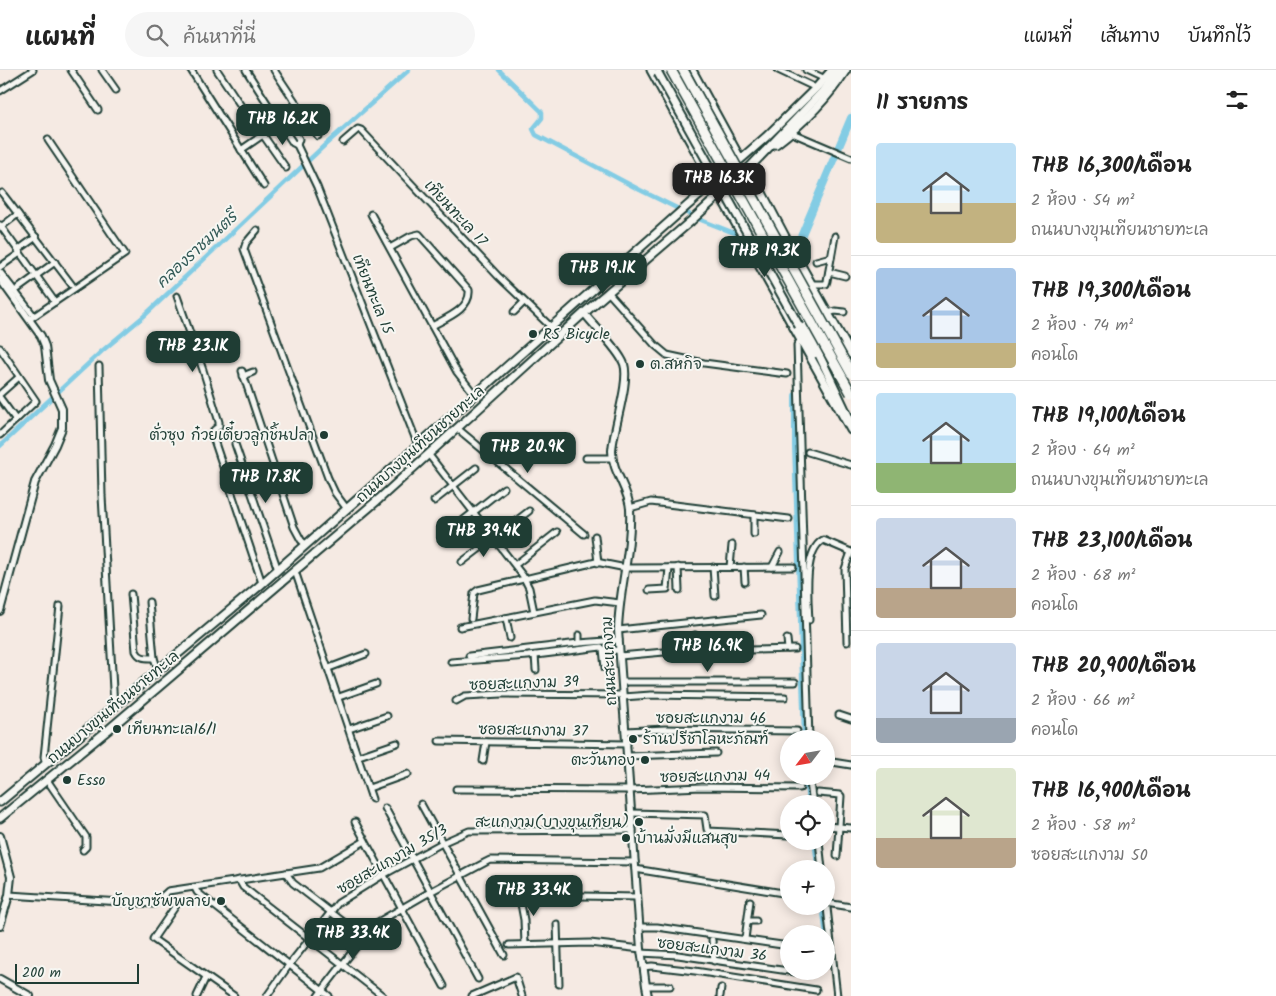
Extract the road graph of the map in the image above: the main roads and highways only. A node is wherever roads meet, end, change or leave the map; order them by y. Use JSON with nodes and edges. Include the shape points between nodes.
{"nodes":[{"id":1,"x":651,"y":70,"type":"edge"},
{"id":2,"x":671,"y":70,"type":"edge"},
{"id":3,"x":683,"y":70,"type":"edge"},
{"id":4,"x":826,"y":70,"type":"edge"},
{"id":5,"x":832,"y":70,"type":"edge"},
{"id":6,"x":839,"y":70,"type":"edge"},
{"id":7,"x":846,"y":70,"type":"edge"},
{"id":8,"x":659,"y":71,"type":"edge"},
{"id":9,"x":817,"y":88,"type":"junction"},
{"id":10,"x":768,"y":146,"type":"junction"},
{"id":11,"x":749,"y":168,"type":"junction"},
{"id":12,"x":721,"y":176,"type":"junction"},
{"id":13,"x":713,"y":183,"type":"junction"},
{"id":14,"x":727,"y":187,"type":"junction"},
{"id":15,"x":720,"y":195,"type":"junction"},
{"id":16,"x":576,"y":304,"type":"junction"},
{"id":17,"x":584,"y":313,"type":"junction"},
{"id":18,"x":851,"y":354,"type":"edge"},
{"id":19,"x":851,"y":372,"type":"edge"},
{"id":20,"x":851,"y":394,"type":"edge"},
{"id":21,"x":851,"y":426,"type":"edge"},
{"id":22,"x":308,"y":543,"type":"junction"},
{"id":23,"x":319,"y":550,"type":"junction"},
{"id":24,"x":298,"y":552,"type":"junction"},
{"id":25,"x":306,"y":562,"type":"junction"},
{"id":26,"x":0,"y":802,"type":"edge"},
{"id":27,"x":0,"y":818,"type":"edge"}],
"edges":[{"from":1,"to":13,"type":"main road"},
{"from":2,"to":20,"type":"highway","bridge":true},
{"from":3,"to":19,"type":"highway","bridge":true},
{"from":4,"to":9,"type":"main road"},
{"from":5,"to":9,"type":"main road","name":"ถนนบางขุนเทียนชายทะเล"},
{"from":6,"to":9,"type":"main road","name":"ถนนบางขุนเทียนชายทะเล"},
{"from":7,"to":10,"type":"main road","via":[[836,86],[790,132]]},
{"from":8,"to":12,"type":"main road"},
{"from":8,"to":21,"type":"main road","bridge":true},
{"from":9,"to":10,"type":"main road","name":"ถนนบางขุนเทียนชายทะเล"},
{"from":9,"to":12,"type":"main road","name":"ถนนบางขุนเทียนชายทะเล"},
{"from":10,"to":11,"type":"main road","name":"ถนนบางขุนเทียนชายทะเล"},
{"from":11,"to":14,"type":"main road","name":"ถนนบางขุนเทียนชายทะเล"},
{"from":11,"to":18,"type":"main road"},
{"from":12,"to":13,"type":"main road","name":"ถนนบางขุนเทียนชายทะเล"},
{"from":13,"to":16,"type":"main road","name":"ถนนบางขุนเทียนชายทะเล"},
{"from":14,"to":15,"type":"main road","name":"ถนนบางขุนเทียนชายทะเล"},
{"from":14,"to":21,"type":"main road","via":[[826,368]]},
{"from":15,"to":17,"type":"main road","name":"ถนนบางขุนเทียนชายทะเล"},
{"from":15,"to":21,"type":"main road"},
{"from":16,"to":17,"type":"main road"},
{"from":16,"to":22,"type":"main road","name":"ถนนบางขุนเทียนชายทะเล"},
{"from":17,"to":23,"type":"main road","name":"ถนนบางขุนเทียนชายทะเล","via":[[429,455]]},
{"from":22,"to":23,"type":"main road"},
{"from":22,"to":24,"type":"main road","name":"ถนนบางขุนเทียนชายทะเล"},
{"from":23,"to":25,"type":"main road","name":"ถนนบางขุนเทียนชายทะเล"},
{"from":24,"to":25,"type":"main road"},
{"from":24,"to":26,"type":"main road","name":"ถนนบางขุนเทียนชายทะเล"},
{"from":25,"to":27,"type":"main road","name":"ถนนบางขุนเทียนชายทะเล"}]}
